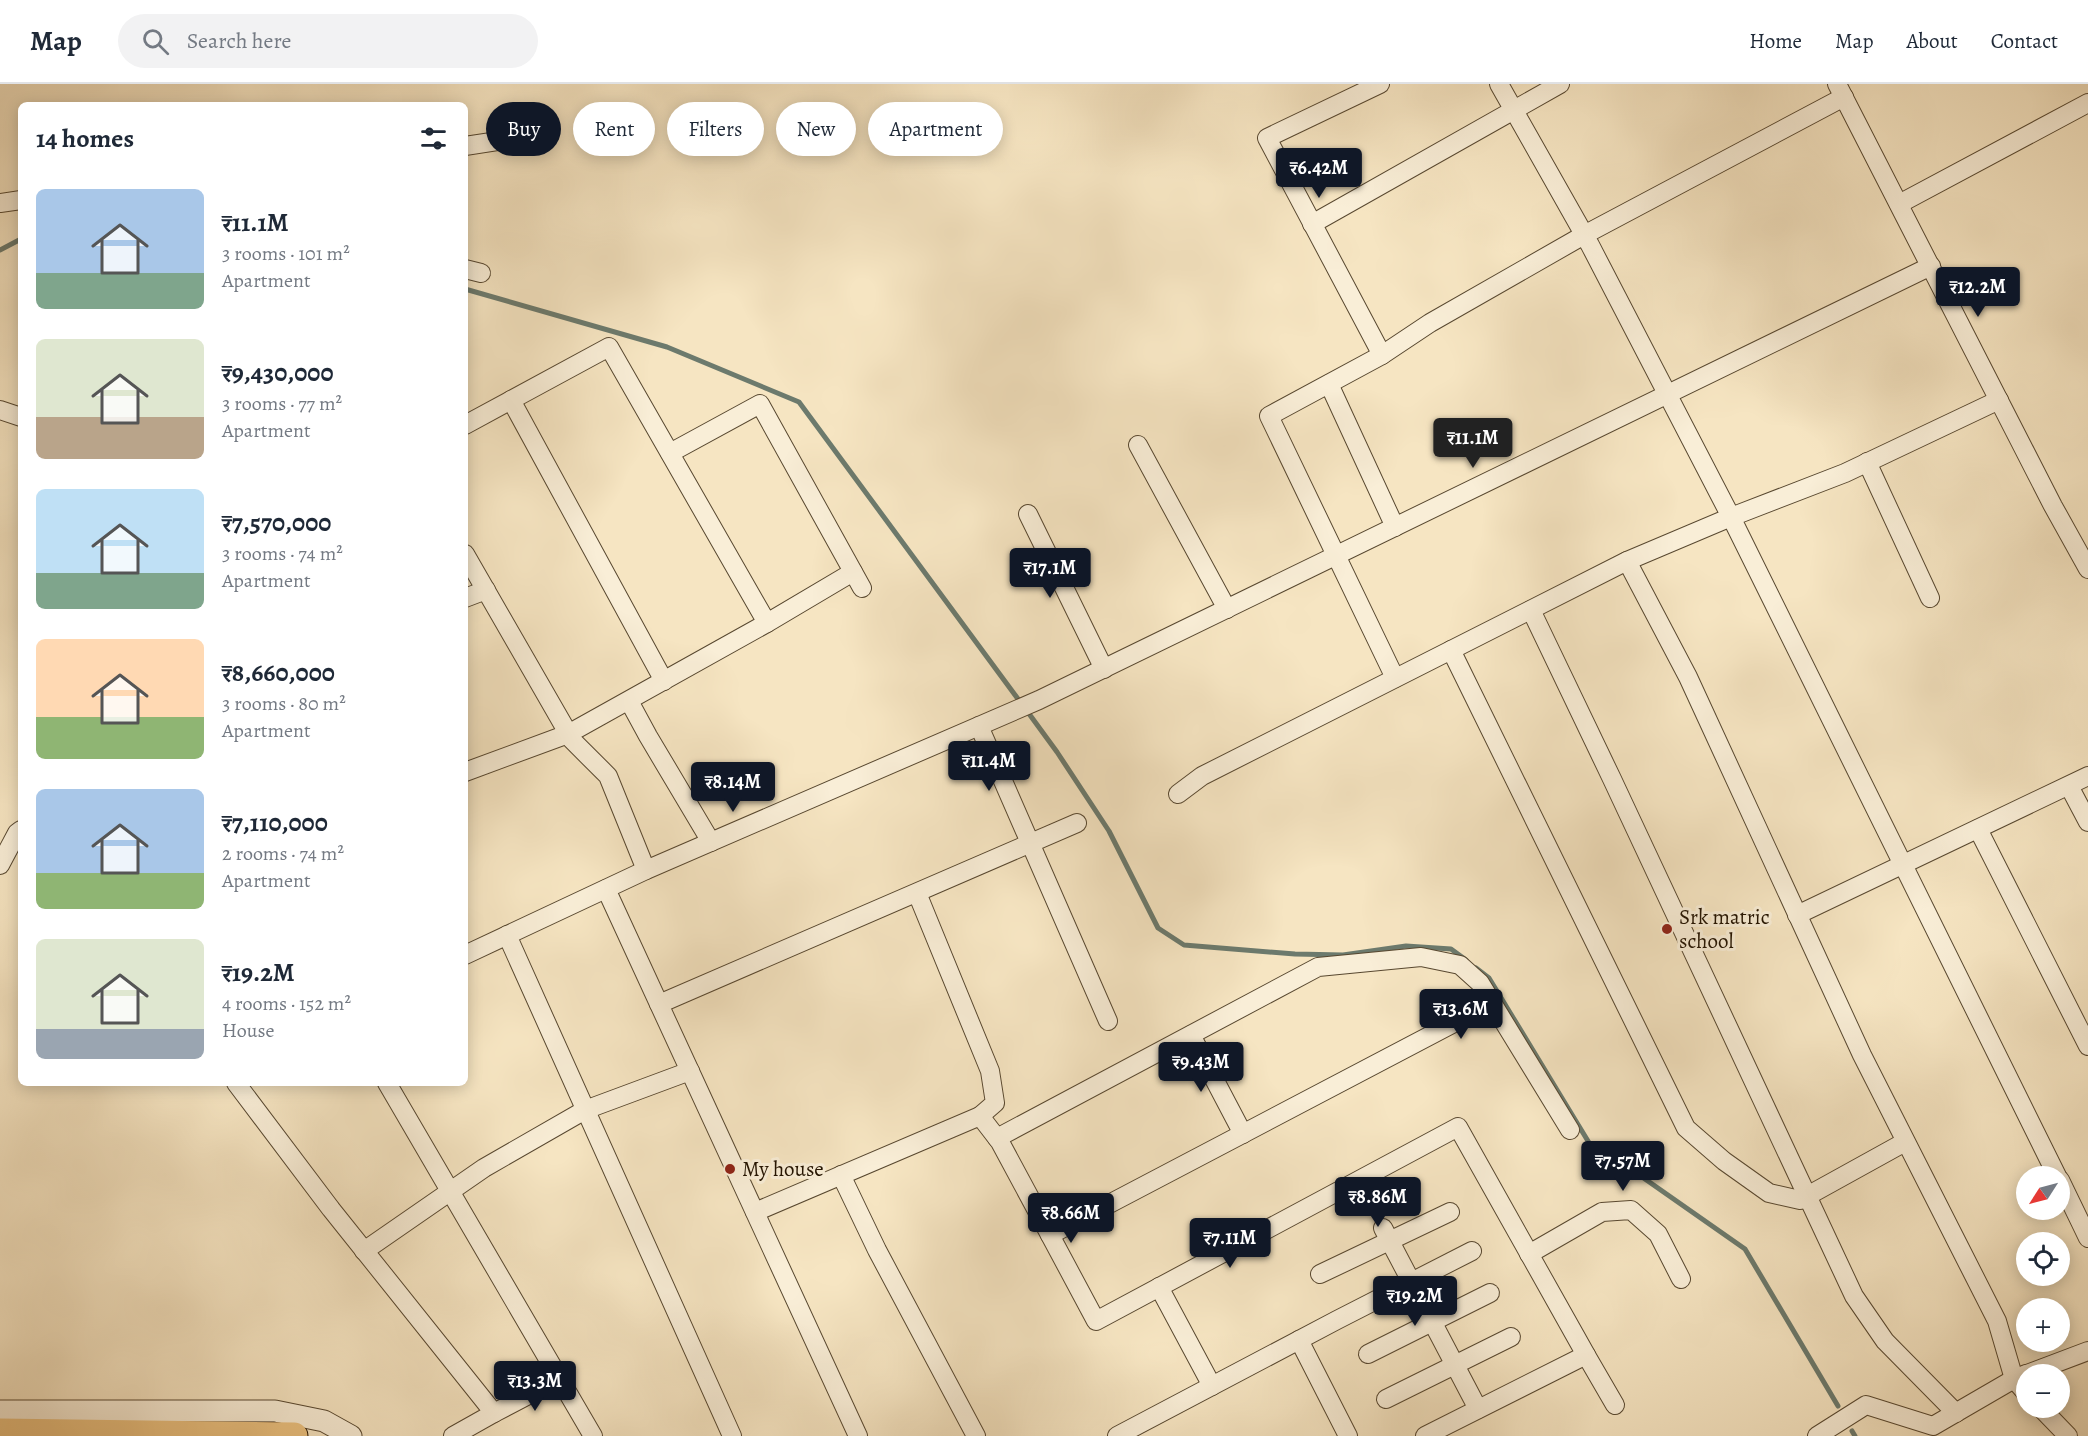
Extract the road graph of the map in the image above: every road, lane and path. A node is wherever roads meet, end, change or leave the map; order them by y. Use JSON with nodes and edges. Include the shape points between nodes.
{"nodes":[{"id":1,"x":1380,"y":84,"type":"edge"},
{"id":2,"x":1499,"y":84,"type":"edge"},
{"id":3,"x":1560,"y":84,"type":"edge"},
{"id":4,"x":1840,"y":91,"type":"edge"},
{"id":5,"x":2088,"y":103,"type":"edge"},
{"id":6,"x":1514,"y":110,"type":"junction"},
{"id":7,"x":486,"y":143,"type":"edge"},
{"id":8,"x":468,"y":146,"type":"edge"},
{"id":9,"x":18,"y":200,"type":"edge"},
{"id":10,"x":0,"y":203,"type":"edge"},
{"id":11,"x":1899,"y":204,"type":"junction"},
{"id":12,"x":1312,"y":224,"type":"junction"},
{"id":13,"x":1584,"y":235,"type":"junction"},
{"id":14,"x":1931,"y":266,"type":"junction"},
{"id":15,"x":1382,"y":355,"type":"junction"},
{"id":16,"x":1329,"y":384,"type":"junction"},
{"id":17,"x":1668,"y":395,"type":"junction"},
{"id":18,"x":511,"y":400,"type":"junction"},
{"id":19,"x":1999,"y":400,"type":"junction"},
{"id":20,"x":0,"y":410,"type":"edge"},
{"id":21,"x":18,"y":416,"type":"edge"},
{"id":22,"x":468,"y":422,"type":"edge"},
{"id":23,"x":1138,"y":445,"type":"dead end"},
{"id":24,"x":670,"y":453,"type":"junction"},
{"id":25,"x":1867,"y":462,"type":"junction"},
{"id":26,"x":1028,"y":514,"type":"dead end"},
{"id":27,"x":1731,"y":517,"type":"junction"},
{"id":28,"x":1395,"y":527,"type":"junction"},
{"id":29,"x":1337,"y":556,"type":"junction"},
{"id":30,"x":468,"y":559,"type":"edge"},
{"id":31,"x":1627,"y":561,"type":"junction"},
{"id":32,"x":2088,"y":569,"type":"edge"},
{"id":33,"x":853,"y":572,"type":"junction"},
{"id":34,"x":862,"y":588,"type":"dead end"},
{"id":35,"x":486,"y":590,"type":"junction"},
{"id":36,"x":468,"y":597,"type":"edge"},
{"id":37,"x":1930,"y":598,"type":"dead end"},
{"id":38,"x":1227,"y":609,"type":"junction"},
{"id":39,"x":1531,"y":610,"type":"junction"},
{"id":40,"x":767,"y":623,"type":"junction"},
{"id":41,"x":1450,"y":650,"type":"junction"},
{"id":42,"x":1104,"y":669,"type":"junction"},
{"id":43,"x":1395,"y":678,"type":"junction"},
{"id":44,"x":664,"y":681,"type":"junction"},
{"id":45,"x":629,"y":700,"type":"junction"},
{"id":46,"x":979,"y":726,"type":"junction"},
{"id":47,"x":568,"y":734,"type":"junction"},
{"id":48,"x":468,"y":771,"type":"edge"},
{"id":49,"x":2088,"y":776,"type":"edge"},
{"id":50,"x":2069,"y":786,"type":"junction"},
{"id":51,"x":1178,"y":794,"type":"dead end"},
{"id":52,"x":2088,"y":822,"type":"edge"},
{"id":53,"x":1077,"y":823,"type":"dead end"},
{"id":54,"x":1978,"y":828,"type":"junction"},
{"id":55,"x":18,"y":832,"type":"edge"},
{"id":56,"x":711,"y":842,"type":"junction"},
{"id":57,"x":1032,"y":843,"type":"junction"},
{"id":58,"x":1903,"y":864,"type":"junction"},
{"id":59,"x":0,"y":865,"type":"edge"},
{"id":60,"x":646,"y":870,"type":"junction"},
{"id":61,"x":606,"y":889,"type":"junction"},
{"id":62,"x":917,"y":893,"type":"junction"},
{"id":63,"x":1797,"y":915,"type":"junction"},
{"id":64,"x":507,"y":935,"type":"junction"},
{"id":65,"x":468,"y":954,"type":"edge"},
{"id":66,"x":1492,"y":1003,"type":"junction"},
{"id":67,"x":659,"y":1004,"type":"junction"},
{"id":68,"x":1108,"y":1021,"type":"dead end"},
{"id":69,"x":1191,"y":1035,"type":"junction"},
{"id":70,"x":2088,"y":1046,"type":"edge"},
{"id":71,"x":690,"y":1071,"type":"junction"},
{"id":72,"x":238,"y":1086,"type":"edge"},
{"id":73,"x":389,"y":1086,"type":"edge"},
{"id":74,"x":585,"y":1110,"type":"junction"},
{"id":75,"x":980,"y":1116,"type":"junction"},
{"id":76,"x":1570,"y":1130,"type":"dead end"},
{"id":77,"x":1243,"y":1134,"type":"junction"},
{"id":78,"x":997,"y":1138,"type":"junction"},
{"id":79,"x":1905,"y":1142,"type":"junction"},
{"id":80,"x":2052,"y":1166,"type":"edge"},
{"id":81,"x":841,"y":1175,"type":"junction"},
{"id":82,"x":451,"y":1192,"type":"junction"},
{"id":83,"x":1806,"y":1197,"type":"junction"},
{"id":84,"x":2070,"y":1201,"type":"edge"},
{"id":85,"x":755,"y":1212,"type":"junction"},
{"id":86,"x":1450,"y":1212,"type":"dead end"},
{"id":87,"x":1050,"y":1235,"type":"junction"},
{"id":88,"x":1386,"y":1235,"type":"junction"},
{"id":89,"x":2088,"y":1238,"type":"edge"},
{"id":90,"x":364,"y":1251,"type":"junction"},
{"id":91,"x":1472,"y":1251,"type":"dead end"},
{"id":92,"x":1529,"y":1254,"type":"junction"},
{"id":93,"x":1320,"y":1274,"type":"dead end"},
{"id":94,"x":1681,"y":1279,"type":"dead end"},
{"id":95,"x":1411,"y":1282,"type":"junction"},
{"id":96,"x":1159,"y":1287,"type":"junction"},
{"id":97,"x":1490,"y":1293,"type":"dead end"},
{"id":98,"x":1432,"y":1322,"type":"junction"},
{"id":99,"x":1511,"y":1337,"type":"dead end"},
{"id":100,"x":1299,"y":1340,"type":"junction"},
{"id":101,"x":2088,"y":1351,"type":"edge"},
{"id":102,"x":1368,"y":1354,"type":"dead end"},
{"id":103,"x":1586,"y":1354,"type":"junction"},
{"id":104,"x":2017,"y":1364,"type":"edge"},
{"id":105,"x":2054,"y":1364,"type":"edge"},
{"id":106,"x":1455,"y":1366,"type":"junction"},
{"id":107,"x":559,"y":1378,"type":"junction"},
{"id":108,"x":2016,"y":1379,"type":"edge"},
{"id":109,"x":1212,"y":1386,"type":"junction"},
{"id":110,"x":1386,"y":1399,"type":"dead end"},
{"id":111,"x":1615,"y":1405,"type":"dead end"},
{"id":112,"x":1478,"y":1409,"type":"junction"},
{"id":113,"x":0,"y":1411,"type":"edge"},
{"id":114,"x":494,"y":1413,"type":"junction"},
{"id":115,"x":1956,"y":1413,"type":"junction"},
{"id":116,"x":2051,"y":1418,"type":"edge"},
{"id":117,"x":0,"y":1432,"type":"edge"},
{"id":118,"x":294,"y":1436,"type":"edge"},
{"id":119,"x":351,"y":1436,"type":"edge"},
{"id":120,"x":453,"y":1436,"type":"edge"},
{"id":121,"x":593,"y":1436,"type":"edge"},
{"id":122,"x":732,"y":1436,"type":"edge"},
{"id":123,"x":858,"y":1436,"type":"edge"},
{"id":124,"x":976,"y":1436,"type":"edge"},
{"id":125,"x":1117,"y":1436,"type":"edge"},
{"id":126,"x":1348,"y":1436,"type":"edge"},
{"id":127,"x":1425,"y":1436,"type":"edge"},
{"id":128,"x":1817,"y":1436,"type":"edge"},
{"id":129,"x":2068,"y":1436,"type":"edge"}],
"edges":[{"from":1,"to":12,"type":"street","via":[[1267,138]]},
{"from":2,"to":6,"type":"street"},
{"from":3,"to":6,"type":"street"},
{"from":4,"to":11,"type":"street"},
{"from":4,"to":13,"type":"street"},
{"from":5,"to":11,"type":"street"},
{"from":6,"to":12,"type":"street"},
{"from":6,"to":13,"type":"street"},
{"from":7,"to":8,"type":"street"},
{"from":9,"to":10,"type":"street"},
{"from":11,"to":14,"type":"street"},
{"from":12,"to":15,"type":"street"},
{"from":13,"to":15,"type":"street","via":[[1430,322]]},
{"from":13,"to":17,"type":"street"},
{"from":14,"to":17,"type":"street"},
{"from":14,"to":19,"type":"street"},
{"from":15,"to":16,"type":"street"},
{"from":16,"to":28,"type":"street"},
{"from":16,"to":29,"type":"street","via":[[1269,416]]},
{"from":17,"to":27,"type":"street"},
{"from":17,"to":28,"type":"street"},
{"from":18,"to":22,"type":"street"},
{"from":18,"to":24,"type":"street","via":[[609,347]]},
{"from":18,"to":44,"type":"street"},
{"from":19,"to":25,"type":"street"},
{"from":19,"to":32,"type":"street"},
{"from":20,"to":21,"type":"street"},
{"from":23,"to":38,"type":"street"},
{"from":24,"to":33,"type":"street","via":[[760,404]]},
{"from":24,"to":40,"type":"street"},
{"from":25,"to":27,"type":"street"},
{"from":25,"to":37,"type":"street"},
{"from":26,"to":42,"type":"street"},
{"from":27,"to":31,"type":"street"},
{"from":27,"to":58,"type":"street"},
{"from":28,"to":29,"type":"street"},
{"from":29,"to":38,"type":"street"},
{"from":29,"to":43,"type":"street"},
{"from":30,"to":35,"type":"street"},
{"from":31,"to":39,"type":"street"},
{"from":31,"to":63,"type":"street","via":[[1688,677]]},
{"from":33,"to":34,"type":"street"},
{"from":33,"to":40,"type":"street"},
{"from":35,"to":36,"type":"street"},
{"from":35,"to":47,"type":"street"},
{"from":38,"to":42,"type":"street"},
{"from":39,"to":41,"type":"street"},
{"from":39,"to":83,"type":"street"},
{"from":40,"to":44,"type":"street"},
{"from":41,"to":43,"type":"street"},
{"from":41,"to":83,"type":"street","via":[[1686,1128],[1769,1193],[1800,1200]]},
{"from":42,"to":46,"type":"street"},
{"from":43,"to":51,"type":"street","via":[[1202,776]]},
{"from":44,"to":45,"type":"street"},
{"from":45,"to":47,"type":"street"},
{"from":45,"to":56,"type":"street"},
{"from":46,"to":56,"type":"street"},
{"from":46,"to":57,"type":"street"},
{"from":47,"to":48,"type":"street"},
{"from":47,"to":60,"type":"street","via":[[608,776]]},
{"from":49,"to":50,"type":"street"},
{"from":50,"to":52,"type":"street"},
{"from":50,"to":54,"type":"street"},
{"from":53,"to":57,"type":"street"},
{"from":54,"to":58,"type":"street"},
{"from":54,"to":70,"type":"street"},
{"from":55,"to":59,"type":"street"},
{"from":56,"to":60,"type":"street"},
{"from":57,"to":62,"type":"street"},
{"from":57,"to":68,"type":"street"},
{"from":58,"to":63,"type":"street"},
{"from":58,"to":80,"type":"street"},
{"from":60,"to":61,"type":"street"},
{"from":61,"to":64,"type":"street"},
{"from":61,"to":67,"type":"street"},
{"from":62,"to":67,"type":"street"},
{"from":62,"to":75,"type":"street","via":[[990,1071],[995,1103]]},
{"from":63,"to":79,"type":"street"},
{"from":64,"to":65,"type":"street"},
{"from":64,"to":74,"type":"street"},
{"from":66,"to":69,"type":"street","via":[[1480,983],[1460,965],[1420,957],[1318,967]]},
{"from":66,"to":76,"type":"street"},
{"from":66,"to":77,"type":"street"},
{"from":67,"to":71,"type":"street"},
{"from":69,"to":77,"type":"street"},
{"from":69,"to":78,"type":"street"},
{"from":71,"to":74,"type":"street"},
{"from":71,"to":85,"type":"street"},
{"from":72,"to":90,"type":"street"},
{"from":73,"to":82,"type":"street"},
{"from":74,"to":82,"type":"street","via":[[484,1168]]},
{"from":74,"to":122,"type":"street"},
{"from":75,"to":78,"type":"street"},
{"from":75,"to":81,"type":"street"},
{"from":77,"to":87,"type":"street"},
{"from":78,"to":87,"type":"street"},
{"from":79,"to":83,"type":"street"},
{"from":79,"to":104,"type":"street"},
{"from":81,"to":85,"type":"street"},
{"from":81,"to":124,"type":"street"},
{"from":82,"to":90,"type":"street"},
{"from":82,"to":107,"type":"street"},
{"from":83,"to":115,"type":"street","via":[[1854,1296],[1872,1323]]},
{"from":84,"to":89,"type":"street"},
{"from":85,"to":123,"type":"street"},
{"from":86,"to":88,"type":"street"},
{"from":87,"to":96,"type":"street","via":[[1096,1321]]},
{"from":88,"to":93,"type":"street"},
{"from":88,"to":95,"type":"street"},
{"from":90,"to":114,"type":"street"},
{"from":91,"to":95,"type":"street"},
{"from":92,"to":94,"type":"street","via":[[1602,1212],[1631,1209],[1658,1234]]},
{"from":92,"to":96,"type":"street","via":[[1458,1127]]},
{"from":92,"to":103,"type":"street"},
{"from":95,"to":98,"type":"street"},
{"from":95,"to":100,"type":"street"},
{"from":96,"to":109,"type":"street"},
{"from":97,"to":98,"type":"street"},
{"from":98,"to":102,"type":"street"},
{"from":98,"to":106,"type":"street"},
{"from":99,"to":106,"type":"street"},
{"from":100,"to":109,"type":"street"},
{"from":100,"to":126,"type":"street"},
{"from":101,"to":105,"type":"street"},
{"from":103,"to":111,"type":"street"},
{"from":103,"to":112,"type":"street"},
{"from":106,"to":110,"type":"street"},
{"from":106,"to":112,"type":"street"},
{"from":107,"to":114,"type":"street"},
{"from":107,"to":121,"type":"street"},
{"from":108,"to":115,"type":"street"},
{"from":109,"to":125,"type":"street"},
{"from":112,"to":127,"type":"street"},
{"from":113,"to":119,"type":"street","via":[[275,1411],[324,1421]]},
{"from":114,"to":120,"type":"street"},
{"from":115,"to":128,"type":"street","via":[[1933,1426],[1866,1406]]},
{"from":116,"to":129,"type":"street"},
{"from":117,"to":118,"type":"main road"}]}
